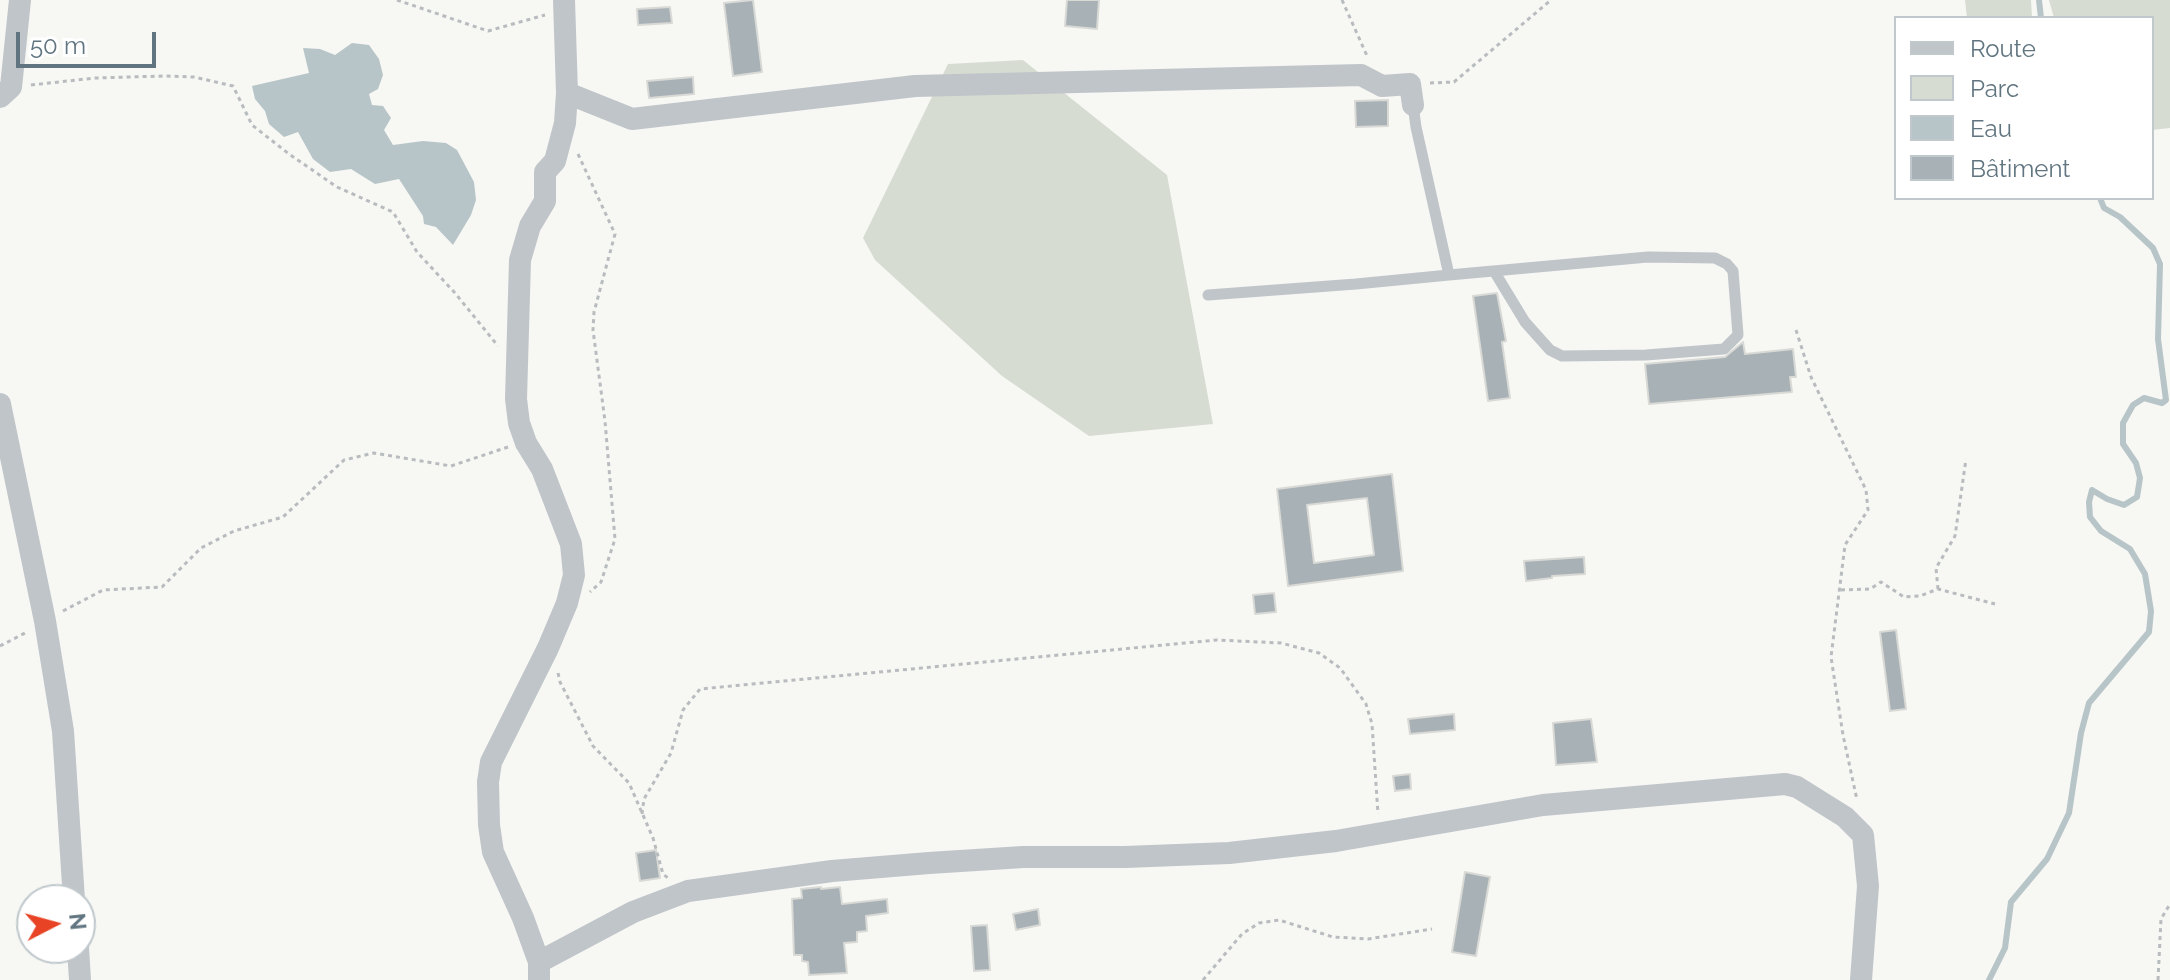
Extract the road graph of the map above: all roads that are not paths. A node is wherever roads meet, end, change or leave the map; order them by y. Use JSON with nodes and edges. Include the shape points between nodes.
{"nodes":[{"id":1,"x":20,"y":0,"type":"edge"},
{"id":2,"x":564,"y":5,"type":"edge"},
{"id":3,"x":4,"y":91,"type":"edge"},
{"id":4,"x":567,"y":93,"type":"junction"},
{"id":5,"x":1412,"y":94,"type":"joint"},
{"id":6,"x":1494,"y":271,"type":"junction"},
{"id":7,"x":1449,"y":275,"type":"junction"},
{"id":8,"x":1208,"y":295,"type":"dead end"},
{"id":9,"x":0,"y":404,"type":"edge"},
{"id":10,"x":73,"y":884,"type":"edge"},
{"id":11,"x":539,"y":971,"type":"edge"},
{"id":12,"x":1861,"y":980,"type":"edge"}],
"edges":[{"from":1,"to":3,"type":"street"},
{"from":2,"to":4,"type":"street"},
{"from":4,"to":5,"type":"street","via":[[632,119],[915,86],[1361,75]]},
{"from":4,"to":11,"type":"street","via":[[555,161],[545,172],[545,201],[530,226],[520,260],[516,399],[526,443],[542,469],[571,544],[574,575],[552,639],[491,762],[488,782],[493,852],[523,918]]},
{"from":5,"to":7,"type":"lane"},
{"from":6,"to":6,"type":"lane","via":[[1525,322],[1562,356],[1724,349],[1738,335],[1733,271],[1715,258],[1648,257]]},
{"from":6,"to":7,"type":"lane"},
{"from":7,"to":8,"type":"lane"},
{"from":9,"to":10,"type":"street","via":[[63,731]]},
{"from":11,"to":12,"type":"street","via":[[633,912],[688,891],[929,863],[1229,853],[1336,841],[1543,805],[1785,784],[1845,817],[1863,835],[1868,886]]}]}
